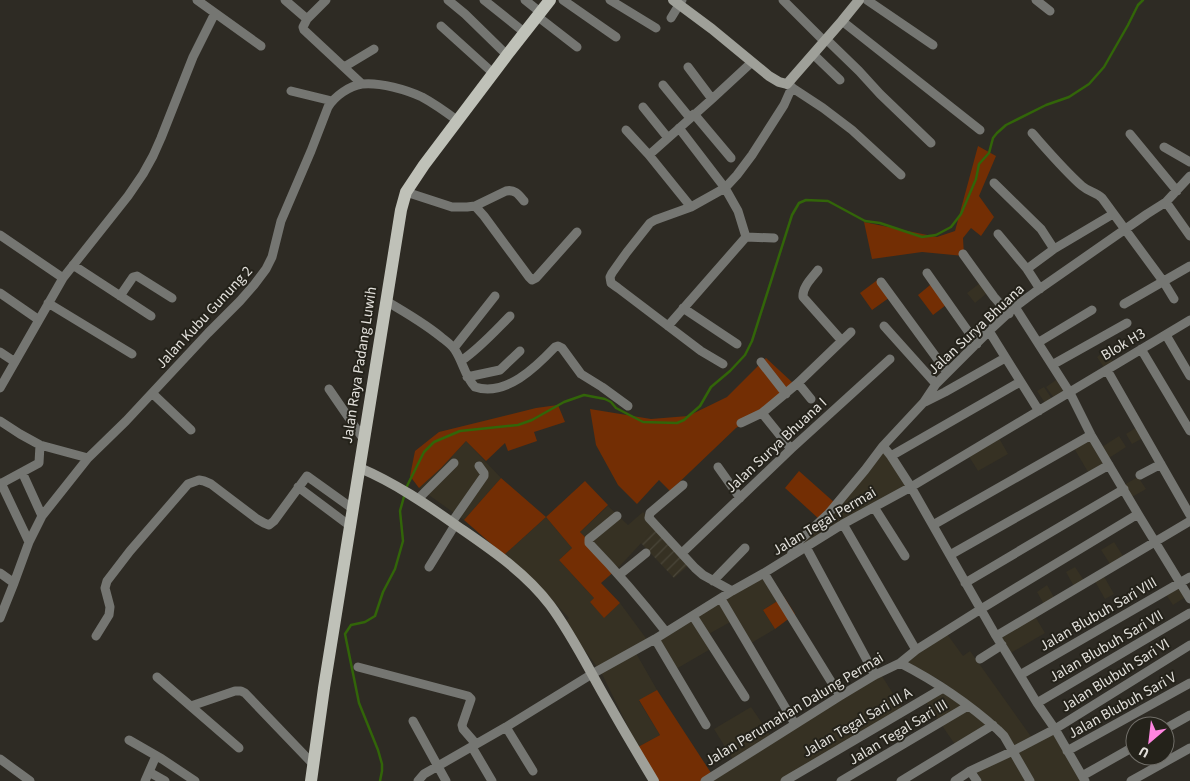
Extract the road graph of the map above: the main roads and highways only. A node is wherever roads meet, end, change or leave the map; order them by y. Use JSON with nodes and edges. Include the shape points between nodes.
{"nodes":[{"id":1,"x":550,"y":0,"type":"edge"},
{"id":2,"x":311,"y":781,"type":"edge"}],
"edges":[{"from":1,"to":2,"type":"main road","name":"Jalan Raya Padang Luwih","via":[[406,192]]}]}
